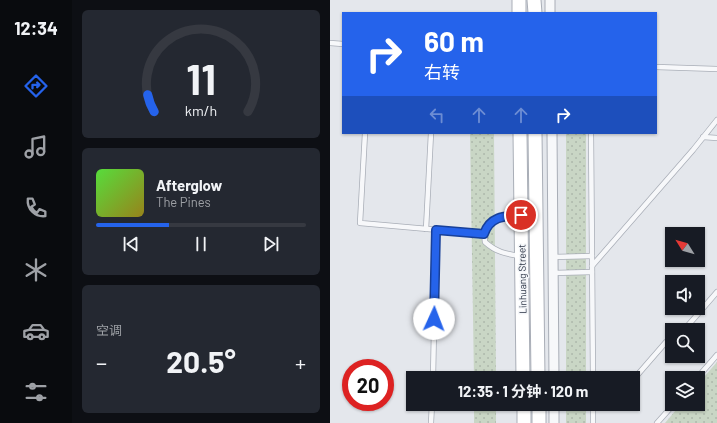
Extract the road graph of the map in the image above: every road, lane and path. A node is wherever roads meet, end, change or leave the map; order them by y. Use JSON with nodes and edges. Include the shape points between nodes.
{"nodes":[{"id":1,"x":519,"y":0,"type":"edge"},
{"id":2,"x":534,"y":0,"type":"edge"},
{"id":3,"x":550,"y":0,"type":"edge"},
{"id":4,"x":519,"y":12,"type":"edge"},
{"id":5,"x":534,"y":12,"type":"edge"},
{"id":6,"x":550,"y":12,"type":"edge"},
{"id":7,"x":330,"y":43,"type":"edge"},
{"id":8,"x":342,"y":44,"type":"edge"},
{"id":9,"x":657,"y":67,"type":"edge"},
{"id":10,"x":717,"y":69,"type":"edge"},
{"id":11,"x":717,"y":120,"type":"edge"},
{"id":12,"x":365,"y":134,"type":"edge"},
{"id":13,"x":431,"y":134,"type":"edge"},
{"id":14,"x":520,"y":134,"type":"edge"},
{"id":15,"x":535,"y":134,"type":"edge"},
{"id":16,"x":552,"y":134,"type":"edge"},
{"id":17,"x":591,"y":134,"type":"edge"},
{"id":18,"x":703,"y":137,"type":"junction"},
{"id":19,"x":717,"y":138,"type":"edge"},
{"id":20,"x":521,"y":215,"type":"junction"},
{"id":21,"x":426,"y":229,"type":"junction"},
{"id":22,"x":436,"y":230,"type":"junction"},
{"id":23,"x":484,"y":234,"type":"junction"},
{"id":24,"x":592,"y":256,"type":"junction"},
{"id":25,"x":522,"y":257,"type":"junction"},
{"id":26,"x":553,"y":257,"type":"junction"},
{"id":27,"x":592,"y":266,"type":"junction"},
{"id":28,"x":592,"y":272,"type":"junction"},
{"id":29,"x":553,"y":273,"type":"junction"},
{"id":30,"x":717,"y":292,"type":"edge"},
{"id":31,"x":690,"y":323,"type":"edge"},
{"id":32,"x":665,"y":343,"type":"edge"},
{"id":33,"x":717,"y":355,"type":"edge"},
{"id":34,"x":432,"y":371,"type":"edge"},
{"id":35,"x":523,"y":371,"type":"edge"},
{"id":36,"x":538,"y":371,"type":"edge"},
{"id":37,"x":554,"y":371,"type":"edge"},
{"id":38,"x":592,"y":371,"type":"edge"},
{"id":39,"x":703,"y":371,"type":"edge"},
{"id":40,"x":640,"y":372,"type":"edge"},
{"id":41,"x":432,"y":411,"type":"edge"},
{"id":42,"x":524,"y":411,"type":"edge"},
{"id":43,"x":538,"y":411,"type":"edge"},
{"id":44,"x":554,"y":411,"type":"edge"},
{"id":45,"x":593,"y":411,"type":"edge"},
{"id":46,"x":668,"y":411,"type":"edge"},
{"id":47,"x":431,"y":423,"type":"edge"},
{"id":48,"x":524,"y":423,"type":"edge"},
{"id":49,"x":539,"y":423,"type":"edge"},
{"id":50,"x":554,"y":423,"type":"edge"},
{"id":51,"x":593,"y":423,"type":"edge"},
{"id":52,"x":657,"y":423,"type":"edge"}],
"edges":[{"from":1,"to":4,"type":"main road"},
{"from":2,"to":5,"type":"main road"},
{"from":3,"to":6,"type":"street"},
{"from":7,"to":8,"type":"lane"},
{"from":9,"to":10,"type":"lane"},
{"from":11,"to":18,"type":"lane"},
{"from":12,"to":21,"type":"lane","via":[[360,222]]},
{"from":13,"to":21,"type":"lane"},
{"from":14,"to":20,"type":"main road","name":"Linhuang Street"},
{"from":15,"to":36,"type":"main road","name":"Linhuang Street"},
{"from":16,"to":26,"type":"street"},
{"from":17,"to":24,"type":"lane"},
{"from":18,"to":19,"type":"lane"},
{"from":18,"to":27,"type":"lane"},
{"from":20,"to":23,"type":"lane","via":[[496,218],[487,226]]},
{"from":20,"to":25,"type":"main road","name":"Linhuang Street"},
{"from":21,"to":22,"type":"lane"},
{"from":22,"to":23,"type":"lane"},
{"from":22,"to":34,"type":"lane"},
{"from":23,"to":25,"type":"lane","via":[[485,242],[491,247],[501,253]]},
{"from":24,"to":26,"type":"lane"},
{"from":24,"to":27,"type":"lane"},
{"from":25,"to":35,"type":"main road","name":"Linhuang Street"},
{"from":26,"to":29,"type":"street"},
{"from":27,"to":28,"type":"lane"},
{"from":28,"to":29,"type":"lane"},
{"from":28,"to":38,"type":"lane"},
{"from":29,"to":37,"type":"street"},
{"from":30,"to":31,"type":"lane"},
{"from":32,"to":40,"type":"lane"},
{"from":33,"to":39,"type":"lane"},
{"from":41,"to":47,"type":"lane"},
{"from":42,"to":48,"type":"main road"},
{"from":43,"to":49,"type":"main road"},
{"from":44,"to":50,"type":"street"},
{"from":45,"to":51,"type":"lane"},
{"from":46,"to":52,"type":"lane"}]}
